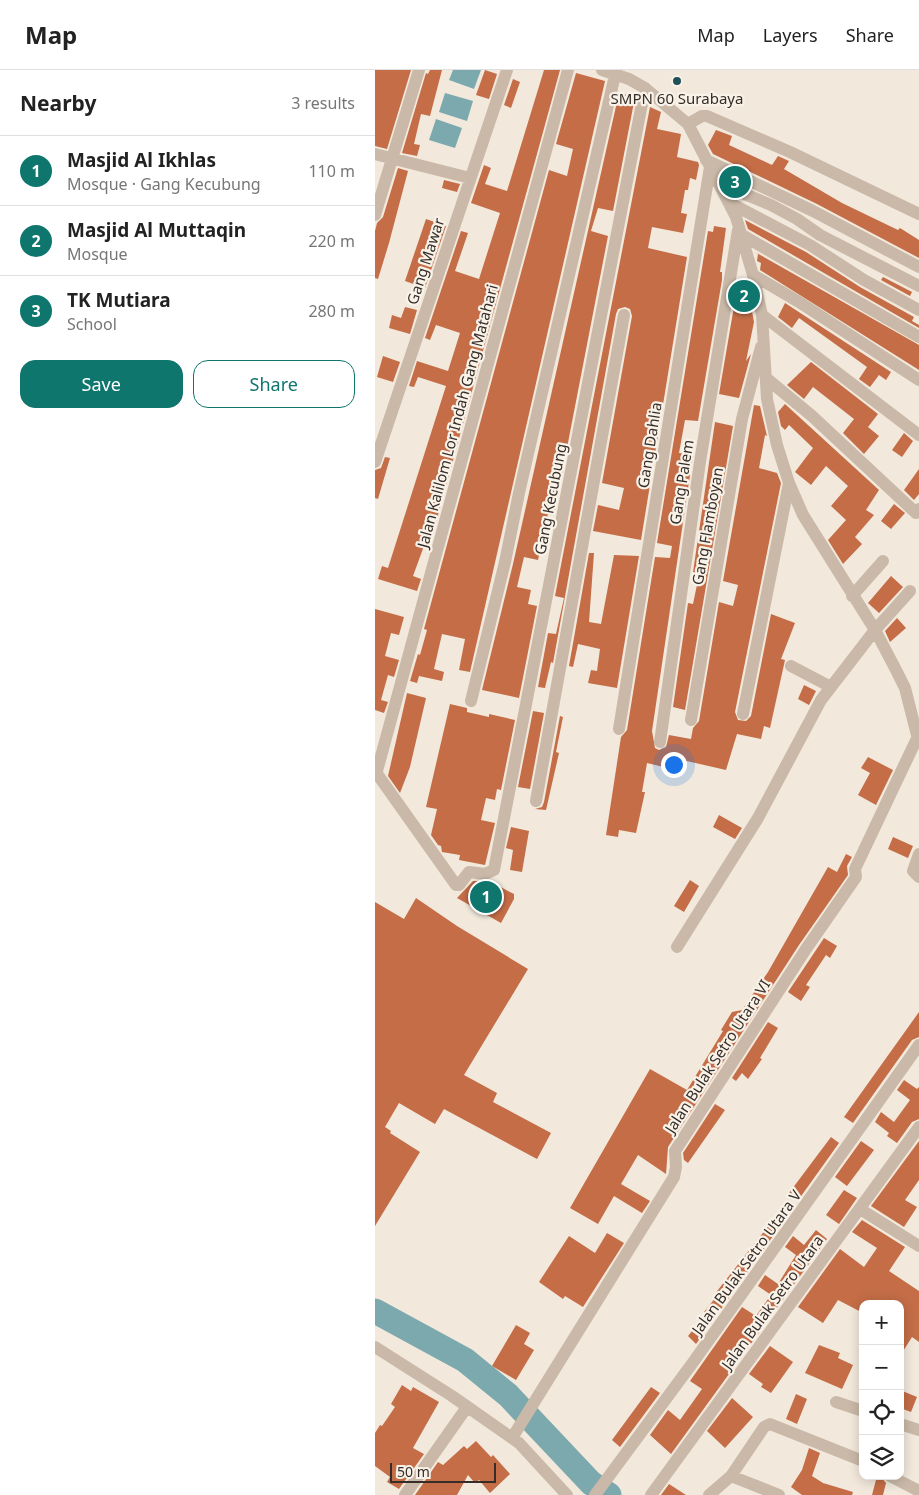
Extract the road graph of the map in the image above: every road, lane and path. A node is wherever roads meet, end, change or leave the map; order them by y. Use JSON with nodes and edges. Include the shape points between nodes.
{"nodes":[{"id":1,"x":419,"y":70,"type":"edge"},
{"id":2,"x":507,"y":70,"type":"edge"},
{"id":3,"x":568,"y":70,"type":"edge"},
{"id":4,"x":602,"y":70,"type":"edge"},
{"id":5,"x":615,"y":75,"type":"junction"},
{"id":6,"x":645,"y":88,"type":"junction"},
{"id":7,"x":688,"y":124,"type":"junction"},
{"id":8,"x":375,"y":154,"type":"edge"},
{"id":9,"x":392,"y":157,"type":"junction"},
{"id":10,"x":708,"y":164,"type":"junction"},
{"id":11,"x":470,"y":178,"type":"junction"},
{"id":12,"x":718,"y":183,"type":"junction"},
{"id":13,"x":728,"y":202,"type":"junction"},
{"id":14,"x":375,"y":214,"type":"edge"},
{"id":15,"x":919,"y":214,"type":"edge"},
{"id":16,"x":740,"y":231,"type":"junction"},
{"id":17,"x":919,"y":268,"type":"edge"},
{"id":18,"x":753,"y":275,"type":"junction"},
{"id":19,"x":919,"y":286,"type":"edge"},
{"id":20,"x":919,"y":310,"type":"edge"},
{"id":21,"x":624,"y":315,"type":"dead end"},
{"id":22,"x":762,"y":315,"type":"junction"},
{"id":23,"x":919,"y":337,"type":"edge"},
{"id":24,"x":763,"y":339,"type":"junction"},
{"id":25,"x":766,"y":378,"type":"junction"},
{"id":26,"x":919,"y":380,"type":"edge"},
{"id":27,"x":919,"y":435,"type":"edge"},
{"id":28,"x":375,"y":462,"type":"edge"},
{"id":29,"x":789,"y":483,"type":"junction"},
{"id":30,"x":917,"y":511,"type":"edge"},
{"id":31,"x":883,"y":561,"type":"dead end"},
{"id":32,"x":910,"y":591,"type":"dead end"},
{"id":33,"x":853,"y":596,"type":"junction"},
{"id":34,"x":875,"y":630,"type":"junction"},
{"id":35,"x":791,"y":666,"type":"dead end"},
{"id":36,"x":831,"y":687,"type":"junction"},
{"id":37,"x":471,"y":701,"type":"dead end"},
{"id":38,"x":743,"y":714,"type":"dead end"},
{"id":39,"x":691,"y":720,"type":"dead end"},
{"id":40,"x":619,"y":729,"type":"dead end"},
{"id":41,"x":918,"y":739,"type":"edge"},
{"id":42,"x":660,"y":742,"type":"dead end"},
{"id":43,"x":376,"y":771,"type":"edge"},
{"id":44,"x":537,"y":801,"type":"dead end"},
{"id":45,"x":919,"y":854,"type":"edge"},
{"id":46,"x":919,"y":877,"type":"edge"},
{"id":47,"x":677,"y":947,"type":"dead end"},
{"id":48,"x":919,"y":1045,"type":"edge"},
{"id":49,"x":919,"y":1127,"type":"edge"},
{"id":50,"x":860,"y":1209,"type":"junction"},
{"id":51,"x":919,"y":1246,"type":"edge"},
{"id":52,"x":375,"y":1347,"type":"edge"},
{"id":53,"x":836,"y":1402,"type":"dead end"},
{"id":54,"x":467,"y":1407,"type":"junction"},
{"id":55,"x":859,"y":1410,"type":"edge"},
{"id":56,"x":904,"y":1425,"type":"edge"},
{"id":57,"x":919,"y":1430,"type":"edge"},
{"id":58,"x":515,"y":1433,"type":"junction"},
{"id":59,"x":859,"y":1459,"type":"edge"},
{"id":60,"x":731,"y":1476,"type":"junction"},
{"id":61,"x":898,"y":1480,"type":"edge"},
{"id":62,"x":598,"y":1490,"type":"edge"},
{"id":63,"x":919,"y":1491,"type":"edge"},
{"id":64,"x":405,"y":1495,"type":"edge"},
{"id":65,"x":567,"y":1495,"type":"edge"},
{"id":66,"x":651,"y":1495,"type":"edge"},
{"id":67,"x":709,"y":1495,"type":"edge"},
{"id":68,"x":779,"y":1495,"type":"edge"}],
"edges":[{"from":1,"to":9,"type":"street"},
{"from":2,"to":11,"type":"street","name":"Gang Mawar"},
{"from":3,"to":43,"type":"street","name":"Jalan Kalilom Lor Indah Gang Matahari"},
{"from":4,"to":5,"type":"street"},
{"from":5,"to":6,"type":"street"},
{"from":5,"to":37,"type":"street"},
{"from":6,"to":7,"type":"street"},
{"from":6,"to":43,"type":"street","name":"Gang Kecubung","via":[[494,870],[485,874],[469,872],[456,885]]},
{"from":7,"to":10,"type":"street"},
{"from":7,"to":15,"type":"street","via":[[707,116]]},
{"from":8,"to":9,"type":"street"},
{"from":9,"to":11,"type":"street"},
{"from":9,"to":14,"type":"street"},
{"from":10,"to":12,"type":"street"},
{"from":10,"to":17,"type":"street","via":[[813,211]]},
{"from":10,"to":40,"type":"street","name":"Gang Dahlia"},
{"from":11,"to":28,"type":"street","name":"Gang Mawar"},
{"from":12,"to":13,"type":"street"},
{"from":12,"to":19,"type":"street","via":[[771,205],[820,235]]},
{"from":13,"to":16,"type":"street"},
{"from":13,"to":20,"type":"street","via":[[810,245]]},
{"from":16,"to":18,"type":"street"},
{"from":16,"to":23,"type":"street"},
{"from":16,"to":42,"type":"street","name":"Gang Palem","via":[[699,472]]},
{"from":18,"to":22,"type":"street"},
{"from":18,"to":26,"type":"street"},
{"from":21,"to":44,"type":"street"},
{"from":22,"to":24,"type":"street"},
{"from":22,"to":27,"type":"street"},
{"from":24,"to":25,"type":"street"},
{"from":24,"to":39,"type":"street","name":"Gang Flamboyan","via":[[742,419]]},
{"from":25,"to":29,"type":"street","via":[[775,436]]},
{"from":25,"to":30,"type":"street"},
{"from":29,"to":33,"type":"street","via":[[803,515]]},
{"from":29,"to":38,"type":"street"},
{"from":31,"to":33,"type":"street"},
{"from":32,"to":34,"type":"street"},
{"from":33,"to":34,"type":"street"},
{"from":34,"to":36,"type":"street"},
{"from":34,"to":41,"type":"street","via":[[905,688]]},
{"from":35,"to":36,"type":"street"},
{"from":36,"to":47,"type":"street","via":[[758,818]]},
{"from":41,"to":58,"type":"street","name":"Jalan Bulak Setro Utara VI","via":[[855,873],[675,1151],[677,1167],[674,1177]]},
{"from":45,"to":46,"type":"street","via":[[913,871]]},
{"from":48,"to":62,"type":"street","name":"Jalan Bulak Setro Utara V","via":[[712,1337]]},
{"from":49,"to":50,"type":"street","name":"Jalan Bulak Setro Utara"},
{"from":50,"to":51,"type":"street"},
{"from":50,"to":66,"type":"street","name":"Jalan Bulak Setro Utara"},
{"from":52,"to":54,"type":"street"},
{"from":53,"to":55,"type":"street"},
{"from":54,"to":58,"type":"street"},
{"from":54,"to":64,"type":"street"},
{"from":56,"to":57,"type":"street"},
{"from":58,"to":65,"type":"street"},
{"from":59,"to":60,"type":"street","via":[[771,1424],[764,1427]]},
{"from":60,"to":67,"type":"street"},
{"from":60,"to":68,"type":"street"},
{"from":61,"to":63,"type":"street"}]}
